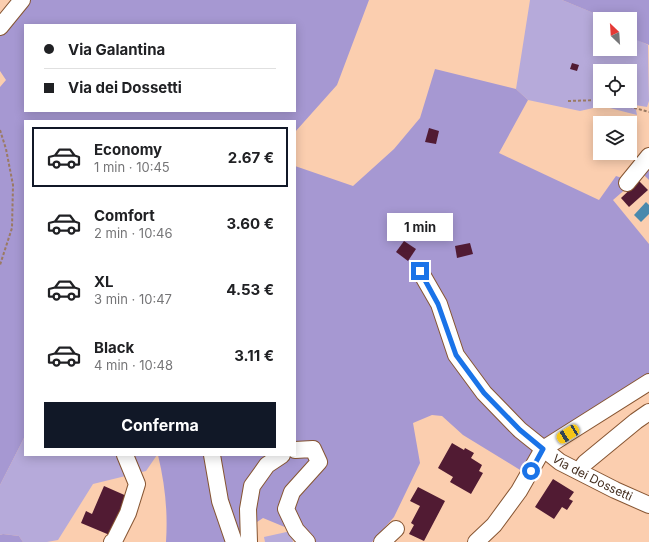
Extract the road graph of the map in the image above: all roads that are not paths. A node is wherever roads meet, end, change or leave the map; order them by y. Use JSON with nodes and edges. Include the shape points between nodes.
{"nodes":[{"id":1,"x":22,"y":0,"type":"edge"},
{"id":2,"x":0,"y":27,"type":"edge"},
{"id":3,"x":649,"y":156,"type":"edge"},
{"id":4,"x":627,"y":183,"type":"dead end"},
{"id":5,"x":420,"y":271,"type":"dead end"},
{"id":6,"x":649,"y":382,"type":"edge"},
{"id":7,"x":649,"y":412,"type":"edge"},
{"id":8,"x":543,"y":449,"type":"junction"},
{"id":9,"x":296,"y":450,"type":"edge"},
{"id":10,"x":125,"y":456,"type":"edge"},
{"id":11,"x":212,"y":456,"type":"edge"},
{"id":12,"x":280,"y":456,"type":"edge"},
{"id":13,"x":578,"y":472,"type":"junction"},
{"id":14,"x":649,"y":505,"type":"edge"},
{"id":15,"x":396,"y":529,"type":"dead end"},
{"id":16,"x":112,"y":542,"type":"edge"},
{"id":17,"x":234,"y":542,"type":"edge"},
{"id":18,"x":249,"y":542,"type":"edge"},
{"id":19,"x":307,"y":542,"type":"edge"},
{"id":20,"x":382,"y":542,"type":"edge"},
{"id":21,"x":476,"y":542,"type":"edge"}],
"edges":[{"from":1,"to":2,"type":"street"},
{"from":3,"to":4,"type":"street"},
{"from":5,"to":8,"type":"street","name":"Via dei Dossetti","via":[[438,304],[456,355],[484,393],[520,430]]},
{"from":6,"to":8,"type":"street"},
{"from":7,"to":13,"type":"street","via":[[585,463]]},
{"from":8,"to":13,"type":"street","name":"Via dei Dossetti"},
{"from":8,"to":21,"type":"street","via":[[519,491],[494,525]]},
{"from":9,"to":19,"type":"street","via":[[313,449],[319,462],[292,492],[286,509],[296,530]]},
{"from":10,"to":16,"type":"street","via":[[137,484],[128,513]]},
{"from":11,"to":17,"type":"street","via":[[220,502]]},
{"from":12,"to":18,"type":"street","via":[[267,465],[252,486],[248,510]]},
{"from":13,"to":14,"type":"street","name":"Via dei Dossetti"},
{"from":15,"to":20,"type":"street"}]}
